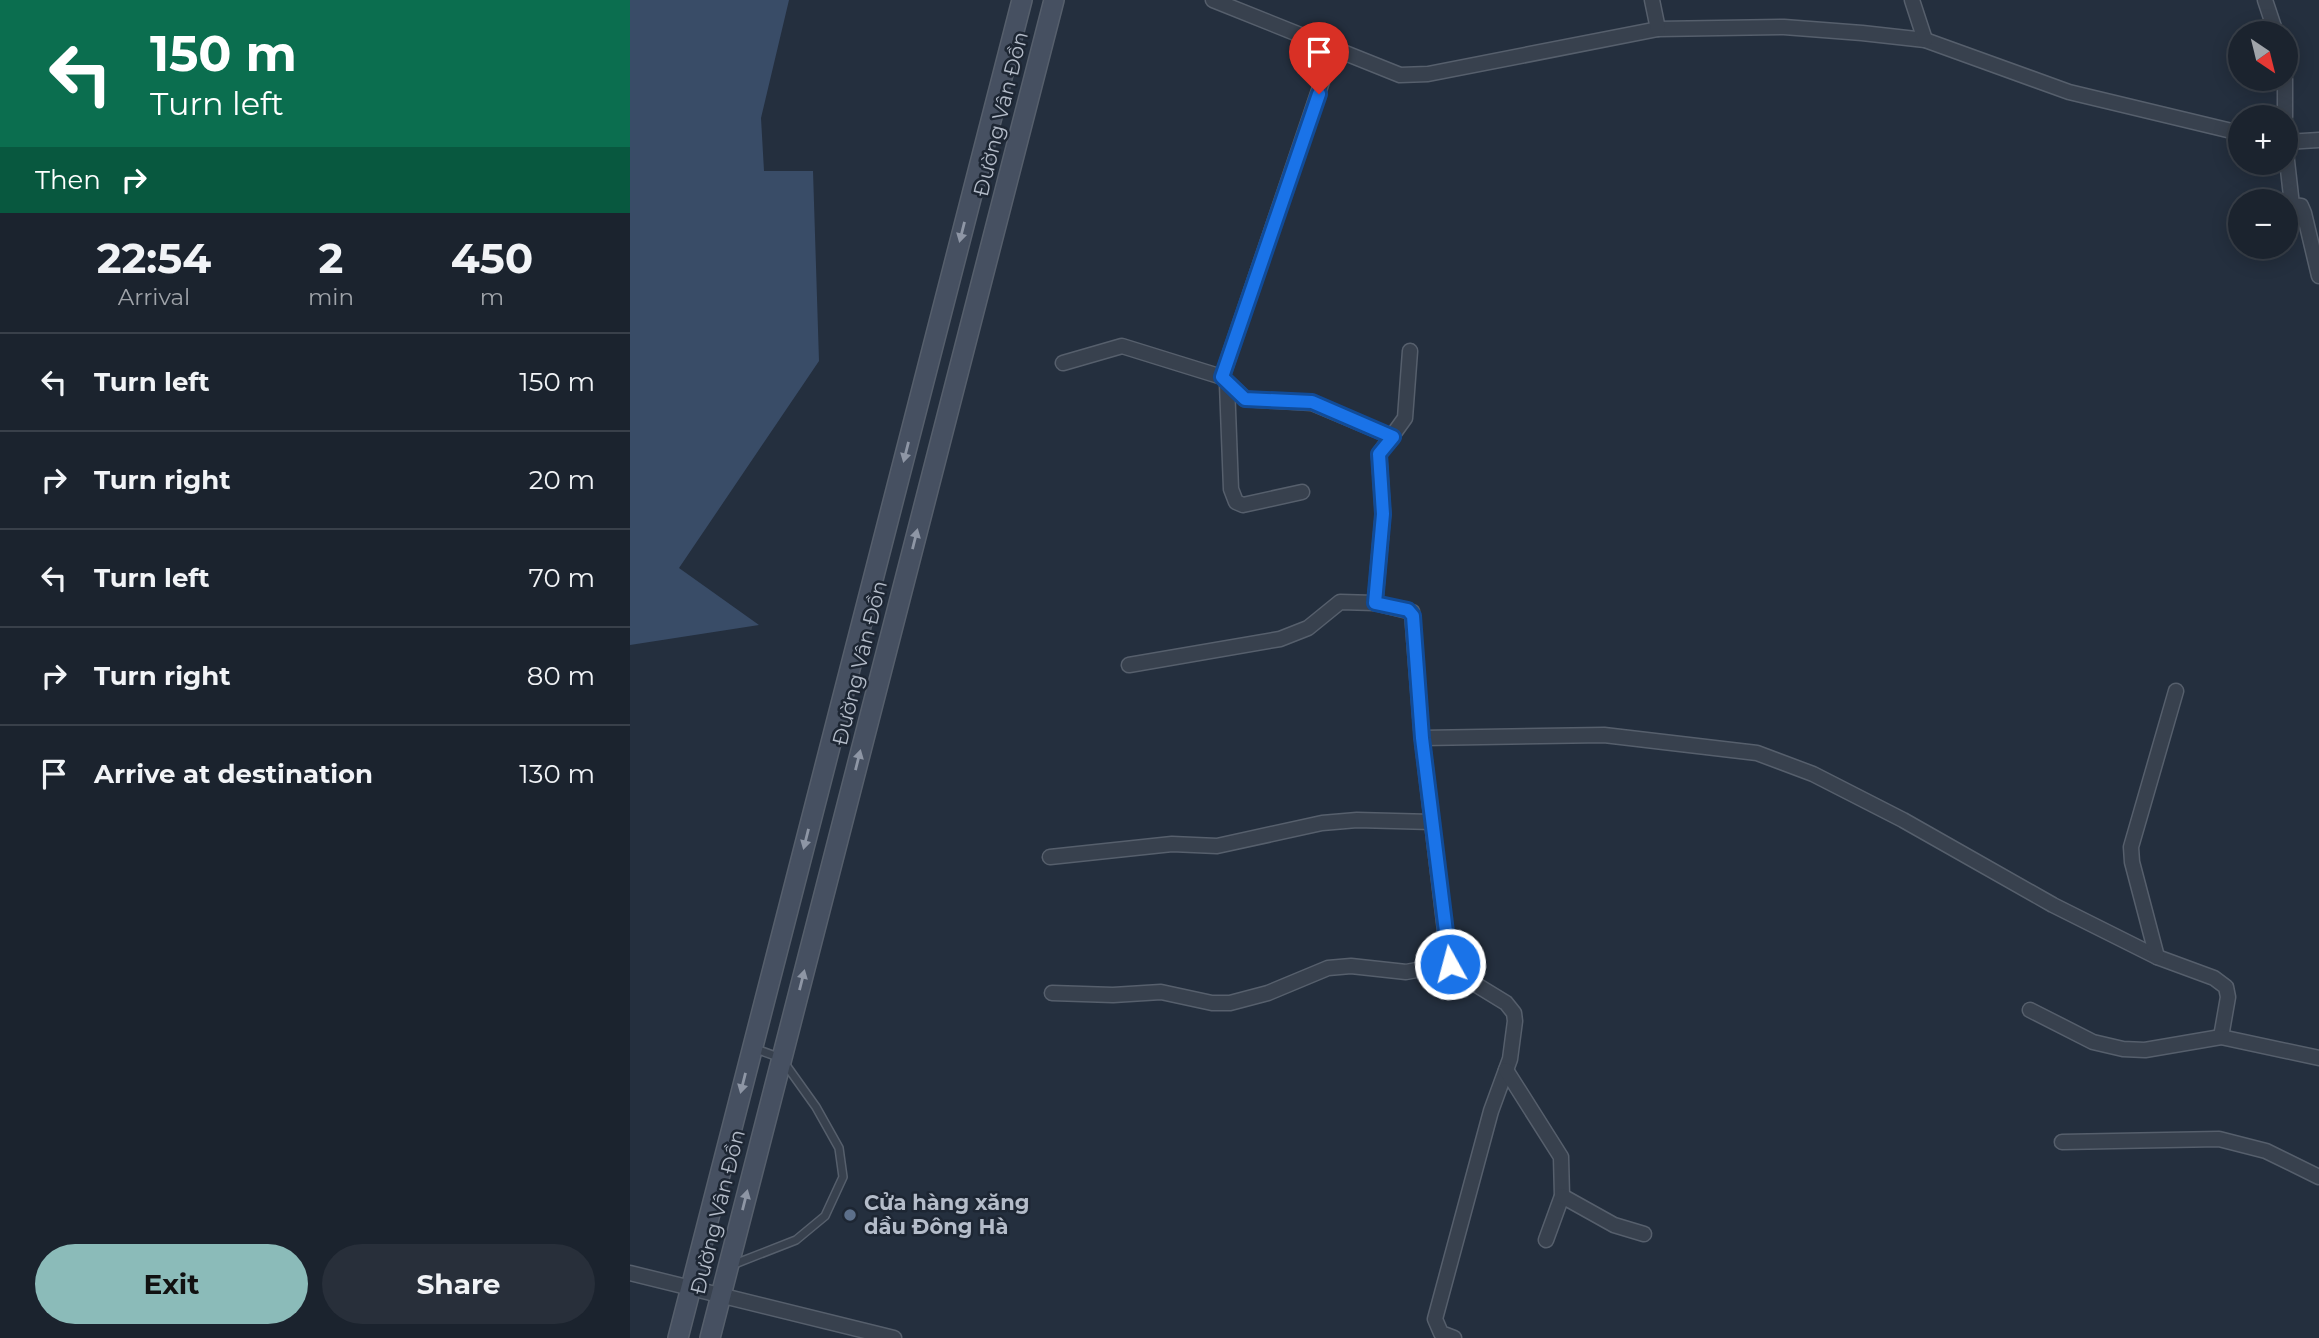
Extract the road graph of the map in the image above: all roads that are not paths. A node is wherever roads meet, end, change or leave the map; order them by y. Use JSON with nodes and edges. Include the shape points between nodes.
{"nodes":[{"id":1,"x":1022,"y":0,"type":"edge"},
{"id":2,"x":1054,"y":0,"type":"edge"},
{"id":3,"x":1213,"y":0,"type":"edge"},
{"id":4,"x":1652,"y":0,"type":"edge"},
{"id":5,"x":1912,"y":0,"type":"edge"},
{"id":6,"x":2265,"y":0,"type":"edge"},
{"id":7,"x":2272,"y":21,"type":"edge"},
{"id":8,"x":1658,"y":29,"type":"junction"},
{"id":9,"x":1925,"y":40,"type":"junction"},
{"id":10,"x":1333,"y":49,"type":"junction"},
{"id":11,"x":2228,"y":130,"type":"edge"},
{"id":12,"x":2319,"y":140,"type":"edge"},
{"id":13,"x":2298,"y":141,"type":"edge"},
{"id":14,"x":2289,"y":175,"type":"edge"},
{"id":15,"x":2319,"y":276,"type":"edge"},
{"id":16,"x":1410,"y":351,"type":"dead end"},
{"id":17,"x":1063,"y":363,"type":"dead end"},
{"id":18,"x":1224,"y":380,"type":"junction"},
{"id":19,"x":921,"y":393,"type":"junction"},
{"id":20,"x":951,"y":401,"type":"junction"},
{"id":21,"x":1393,"y":437,"type":"junction"},
{"id":22,"x":1302,"y":492,"type":"dead end"},
{"id":23,"x":1375,"y":603,"type":"junction"},
{"id":24,"x":1129,"y":665,"type":"dead end"},
{"id":25,"x":2176,"y":691,"type":"dead end"},
{"id":26,"x":1422,"y":738,"type":"junction"},
{"id":27,"x":1432,"y":822,"type":"junction"},
{"id":28,"x":1050,"y":857,"type":"dead end"},
{"id":29,"x":2157,"y":957,"type":"junction"},
{"id":30,"x":1450,"y":964,"type":"junction"},
{"id":31,"x":1052,"y":992,"type":"dead end"},
{"id":32,"x":2030,"y":1010,"type":"dead end"},
{"id":33,"x":2221,"y":1037,"type":"junction"},
{"id":34,"x":752,"y":1048,"type":"junction"},
{"id":35,"x":781,"y":1058,"type":"junction"},
{"id":36,"x":2319,"y":1058,"type":"edge"},
{"id":37,"x":1506,"y":1069,"type":"junction"},
{"id":38,"x":2062,"y":1142,"type":"dead end"},
{"id":39,"x":2319,"y":1177,"type":"edge"},
{"id":40,"x":1562,"y":1196,"type":"junction"},
{"id":41,"x":1644,"y":1234,"type":"dead end"},
{"id":42,"x":1546,"y":1240,"type":"dead end"},
{"id":43,"x":728,"y":1266,"type":"junction"},
{"id":44,"x":630,"y":1273,"type":"edge"},
{"id":45,"x":691,"y":1289,"type":"junction"},
{"id":46,"x":720,"y":1296,"type":"junction"},
{"id":47,"x":678,"y":1338,"type":"edge"},
{"id":48,"x":710,"y":1338,"type":"edge"},
{"id":49,"x":894,"y":1338,"type":"edge"},
{"id":50,"x":1454,"y":1338,"type":"edge"}],
"edges":[{"from":1,"to":19,"type":"main road","name":"Đường Vân Đồn","one_way":true},
{"from":2,"to":20,"type":"main road","name":"Đường Vân Đồn"},
{"from":3,"to":10,"type":"street"},
{"from":4,"to":8,"type":"street"},
{"from":5,"to":9,"type":"street"},
{"from":6,"to":7,"type":"street"},
{"from":8,"to":9,"type":"street","via":[[1784,27]]},
{"from":8,"to":10,"type":"street","via":[[1428,75],[1401,75]]},
{"from":9,"to":11,"type":"street","via":[[2069,92]]},
{"from":10,"to":18,"type":"street"},
{"from":12,"to":13,"type":"street"},
{"from":14,"to":15,"type":"street","via":[[2292,205],[2302,208]]},
{"from":16,"to":21,"type":"street","via":[[1407,410]]},
{"from":17,"to":18,"type":"street","via":[[1122,346]]},
{"from":18,"to":21,"type":"street","via":[[1245,399],[1312,402]]},
{"from":18,"to":22,"type":"street","via":[[1231,489],[1236,502],[1243,505]]},
{"from":19,"to":20,"type":"main road"},
{"from":19,"to":34,"type":"main road","name":"Đường Vân Đồn","one_way":true},
{"from":35,"to":20,"type":"main road","name":"Đường Vân Đồn","one_way":true},
{"from":21,"to":23,"type":"street","via":[[1379,454],[1383,514]]},
{"from":23,"to":24,"type":"street","via":[[1340,602],[1308,628],[1280,639]]},
{"from":23,"to":26,"type":"street","via":[[1408,610],[1413,616]]},
{"from":25,"to":29,"type":"street","via":[[2131,847]]},
{"from":26,"to":27,"type":"street"},
{"from":26,"to":29,"type":"street","via":[[1604,734],[1757,753],[1813,774]]},
{"from":27,"to":28,"type":"street","via":[[1345,821],[1217,846],[1160,845]]},
{"from":27,"to":30,"type":"street"},
{"from":29,"to":33,"type":"street","via":[[2214,978],[2225,987],[2228,997]]},
{"from":30,"to":31,"type":"street","via":[[1406,972],[1328,968],[1230,1003],[1161,992]]},
{"from":30,"to":37,"type":"street","via":[[1514,1013]]},
{"from":32,"to":33,"type":"street","via":[[2093,1042],[2123,1049],[2145,1050]]},
{"from":33,"to":36,"type":"street"},
{"from":34,"to":35,"type":"lane"},
{"from":34,"to":45,"type":"main road","name":"Đường Vân Đồn","one_way":true},
{"from":43,"to":35,"type":"main road","name":"Đường Vân Đồn","one_way":true},
{"from":35,"to":43,"type":"lane","via":[[817,1107],[839,1148],[843,1177],[825,1216],[796,1240]]},
{"from":37,"to":40,"type":"street","via":[[1561,1157]]},
{"from":37,"to":50,"type":"street","via":[[1435,1319],[1441,1333]]},
{"from":38,"to":39,"type":"street","via":[[2219,1139],[2266,1152]]},
{"from":40,"to":41,"type":"street","via":[[1614,1224]]},
{"from":40,"to":42,"type":"street"},
{"from":43,"to":46,"type":"main road","name":"Đường Vân Đồn"},
{"from":44,"to":45,"type":"street"},
{"from":45,"to":46,"type":"street"},
{"from":45,"to":47,"type":"main road","name":"Đường Vân Đồn"},
{"from":46,"to":48,"type":"main road","name":"Đường Vân Đồn"},
{"from":46,"to":49,"type":"street"}]}
